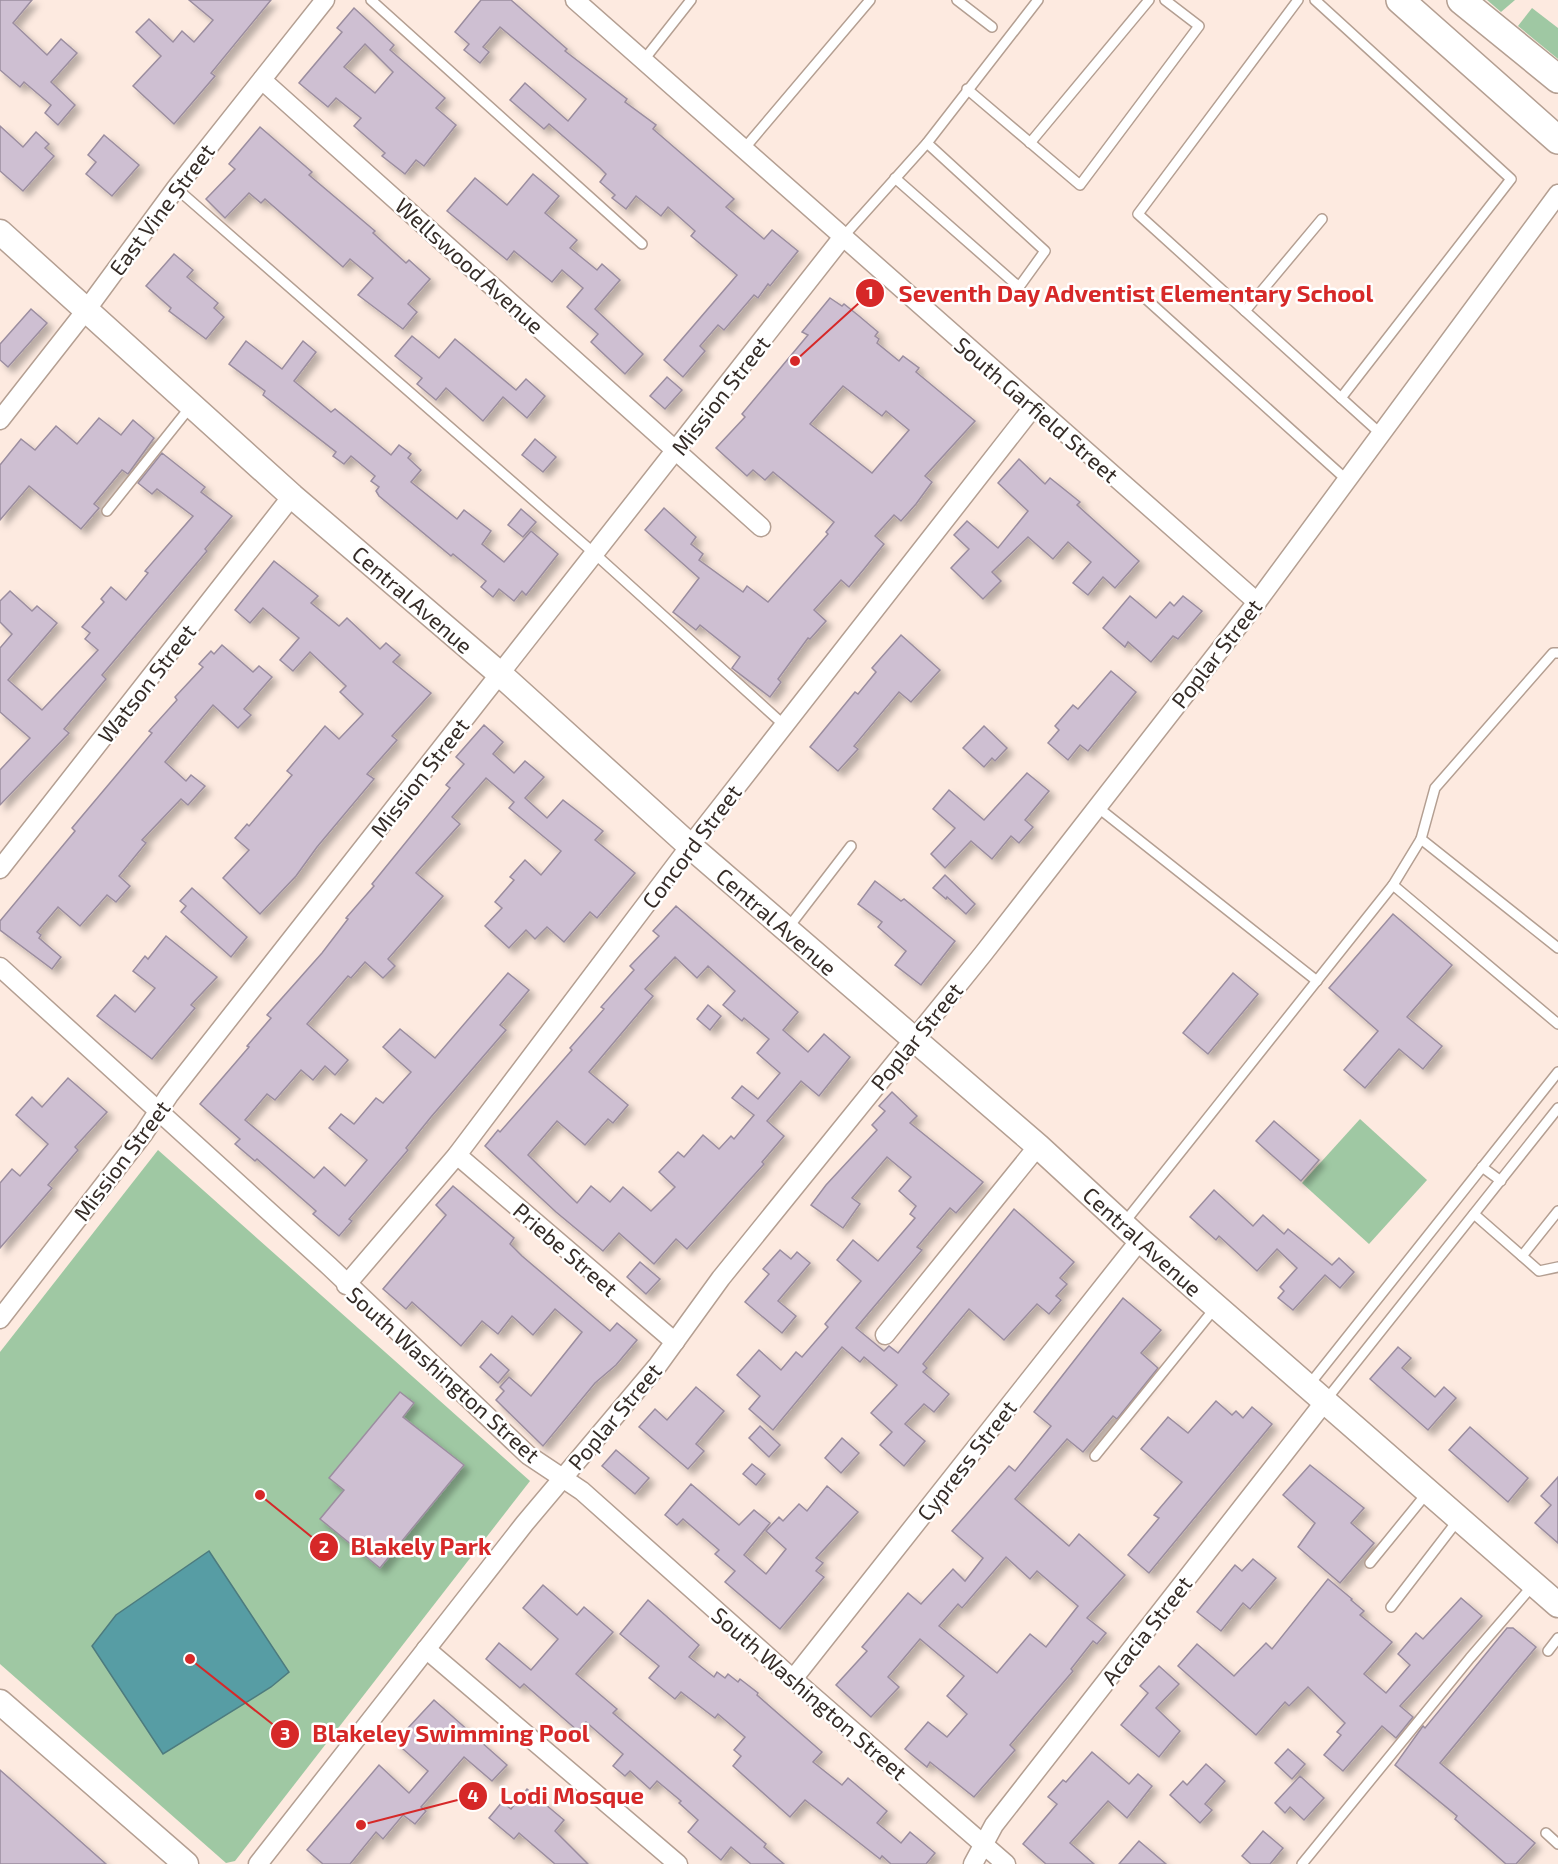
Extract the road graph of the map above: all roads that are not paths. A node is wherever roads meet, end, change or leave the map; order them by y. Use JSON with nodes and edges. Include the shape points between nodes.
{"nodes":[{"id":1,"x":325,"y":0,"type":"edge"},
{"id":2,"x":371,"y":0,"type":"edge"},
{"id":3,"x":575,"y":0,"type":"edge"},
{"id":4,"x":691,"y":0,"type":"edge"},
{"id":5,"x":870,"y":0,"type":"edge"},
{"id":6,"x":957,"y":0,"type":"edge"},
{"id":7,"x":1038,"y":0,"type":"edge"},
{"id":8,"x":1149,"y":0,"type":"edge"},
{"id":9,"x":1165,"y":0,"type":"edge"},
{"id":10,"x":1298,"y":0,"type":"edge"},
{"id":11,"x":1315,"y":0,"type":"edge"},
{"id":12,"x":1400,"y":0,"type":"edge"},
{"id":13,"x":1461,"y":0,"type":"edge"},
{"id":14,"x":992,"y":27,"type":"dead end"},
{"id":15,"x":643,"y":61,"type":"junction"},
{"id":16,"x":1558,"y":79,"type":"edge"},
{"id":17,"x":262,"y":80,"type":"junction"},
{"id":18,"x":967,"y":89,"type":"junction"},
{"id":19,"x":1558,"y":140,"type":"edge"},
{"id":20,"x":927,"y":143,"type":"junction"},
{"id":21,"x":1030,"y":143,"type":"junction"},
{"id":22,"x":743,"y":150,"type":"junction"},
{"id":23,"x":896,"y":178,"type":"junction"},
{"id":24,"x":176,"y":188,"type":"junction"},
{"id":25,"x":1558,"y":194,"type":"edge"},
{"id":26,"x":1322,"y":219,"type":"dead end"},
{"id":27,"x":0,"y":232,"type":"edge"},
{"id":28,"x":842,"y":238,"type":"junction"},
{"id":29,"x":642,"y":244,"type":"dead end"},
{"id":30,"x":1145,"y":298,"type":"dead end"},
{"id":31,"x":87,"y":309,"type":"junction"},
{"id":32,"x":1245,"y":311,"type":"junction"},
{"id":33,"x":1341,"y":398,"type":"junction"},
{"id":34,"x":192,"y":404,"type":"junction"},
{"id":35,"x":1034,"y":406,"type":"junction"},
{"id":36,"x":0,"y":420,"type":"edge"},
{"id":37,"x":1382,"y":435,"type":"junction"},
{"id":38,"x":677,"y":450,"type":"junction"},
{"id":39,"x":1348,"y":481,"type":"junction"},
{"id":40,"x":292,"y":496,"type":"junction"},
{"id":41,"x":106,"y":511,"type":"dead end"},
{"id":42,"x":760,"y":526,"type":"dead end"},
{"id":43,"x":595,"y":554,"type":"junction"},
{"id":44,"x":1257,"y":602,"type":"junction"},
{"id":45,"x":1558,"y":653,"type":"edge"},
{"id":46,"x":500,"y":674,"type":"junction"},
{"id":47,"x":784,"y":725,"type":"junction"},
{"id":48,"x":1096,"y":806,"type":"junction"},
{"id":49,"x":1421,"y":839,"type":"junction"},
{"id":50,"x":690,"y":846,"type":"junction"},
{"id":51,"x":851,"y":846,"type":"dead end"},
{"id":52,"x":0,"y":870,"type":"edge"},
{"id":53,"x":1393,"y":885,"type":"junction"},
{"id":54,"x":787,"y":930,"type":"junction"},
{"id":55,"x":1558,"y":948,"type":"edge"},
{"id":56,"x":0,"y":967,"type":"edge"},
{"id":57,"x":1317,"y":981,"type":"junction"},
{"id":58,"x":1558,"y":1024,"type":"edge"},
{"id":59,"x":912,"y":1040,"type":"junction"},
{"id":60,"x":1558,"y":1072,"type":"edge"},
{"id":61,"x":1558,"y":1108,"type":"edge"},
{"id":62,"x":158,"y":1113,"type":"junction"},
{"id":63,"x":1038,"y":1146,"type":"junction"},
{"id":64,"x":457,"y":1155,"type":"junction"},
{"id":65,"x":1482,"y":1167,"type":"junction"},
{"id":66,"x":1501,"y":1181,"type":"junction"},
{"id":67,"x":1558,"y":1211,"type":"edge"},
{"id":68,"x":1474,"y":1214,"type":"junction"},
{"id":69,"x":1131,"y":1232,"type":"junction"},
{"id":70,"x":1522,"y":1256,"type":"junction"},
{"id":71,"x":1558,"y":1268,"type":"edge"},
{"id":72,"x":346,"y":1285,"type":"junction"},
{"id":73,"x":1217,"y":1306,"type":"junction"},
{"id":74,"x":0,"y":1319,"type":"edge"},
{"id":75,"x":885,"y":1335,"type":"dead end"},
{"id":76,"x":675,"y":1342,"type":"junction"},
{"id":77,"x":1317,"y":1393,"type":"junction"},
{"id":78,"x":1095,"y":1456,"type":"dead end"},
{"id":79,"x":562,"y":1478,"type":"junction"},
{"id":80,"x":1429,"y":1491,"type":"junction"},
{"id":81,"x":1460,"y":1518,"type":"junction"},
{"id":82,"x":1370,"y":1563,"type":"dead end"},
{"id":83,"x":1534,"y":1584,"type":"junction"},
{"id":84,"x":1558,"y":1605,"type":"edge"},
{"id":85,"x":1391,"y":1607,"type":"dead end"},
{"id":86,"x":1558,"y":1638,"type":"edge"},
{"id":87,"x":426,"y":1649,"type":"junction"},
{"id":88,"x":1548,"y":1651,"type":"dead end"},
{"id":89,"x":793,"y":1679,"type":"junction"},
{"id":90,"x":0,"y":1702,"type":"edge"},
{"id":91,"x":1546,"y":1833,"type":"dead end"},
{"id":92,"x":1558,"y":1844,"type":"edge"},
{"id":93,"x":984,"y":1846,"type":"junction"},
{"id":94,"x":186,"y":1864,"type":"edge"},
{"id":95,"x":258,"y":1864,"type":"edge"},
{"id":96,"x":678,"y":1864,"type":"edge"},
{"id":97,"x":973,"y":1864,"type":"edge"},
{"id":98,"x":1006,"y":1864,"type":"edge"},
{"id":99,"x":1302,"y":1864,"type":"edge"}],
"edges":[{"from":1,"to":17,"type":"street","name":"East Vine Street"},
{"from":2,"to":29,"type":"lane"},
{"from":3,"to":15,"type":"street","name":"South Garfield Street"},
{"from":4,"to":15,"type":"lane"},
{"from":5,"to":22,"type":"lane"},
{"from":6,"to":14,"type":"lane"},
{"from":7,"to":18,"type":"lane"},
{"from":8,"to":21,"type":"lane"},
{"from":9,"to":21,"type":"lane","via":[[1199,26],[1080,185]]},
{"from":10,"to":32,"type":"lane","via":[[1138,214]]},
{"from":11,"to":33,"type":"lane","via":[[1511,179]]},
{"from":12,"to":19,"type":"main road"},
{"from":13,"to":16,"type":"main road"},
{"from":15,"to":22,"type":"street","name":"South Garfield Street"},
{"from":17,"to":24,"type":"street","name":"East Vine Street"},
{"from":17,"to":38,"type":"street","name":"Wellswood Avenue"},
{"from":18,"to":20,"type":"lane"},
{"from":18,"to":21,"type":"lane"},
{"from":20,"to":23,"type":"lane"},
{"from":20,"to":23,"type":"lane","via":[[1045,251],[1019,287]]},
{"from":22,"to":28,"type":"street","name":"South Garfield Street"},
{"from":23,"to":28,"type":"lane"},
{"from":24,"to":31,"type":"street","name":"East Vine Street"},
{"from":24,"to":43,"type":"lane"},
{"from":25,"to":37,"type":"street","name":"Poplar Street"},
{"from":26,"to":32,"type":"lane"},
{"from":27,"to":31,"type":"street","name":"Central Avenue"},
{"from":28,"to":35,"type":"street","name":"South Garfield Street"},
{"from":28,"to":38,"type":"street","name":"Mission Street"},
{"from":30,"to":39,"type":"lane"},
{"from":31,"to":34,"type":"street","name":"Central Avenue"},
{"from":31,"to":36,"type":"street","name":"East Vine Street"},
{"from":32,"to":33,"type":"lane"},
{"from":33,"to":37,"type":"lane"},
{"from":34,"to":40,"type":"street","name":"Central Avenue"},
{"from":34,"to":41,"type":"lane"},
{"from":35,"to":44,"type":"street","name":"South Garfield Street"},
{"from":35,"to":47,"type":"street","name":"Concord Street"},
{"from":37,"to":39,"type":"street","name":"Poplar Street"},
{"from":38,"to":42,"type":"street","name":"Wellswood Avenue"},
{"from":38,"to":43,"type":"street","name":"Mission Street"},
{"from":39,"to":44,"type":"street","name":"Poplar Street"},
{"from":40,"to":46,"type":"street","name":"Central Avenue"},
{"from":40,"to":52,"type":"street","name":"Watson Street"},
{"from":43,"to":46,"type":"street","name":"Mission Street"},
{"from":43,"to":47,"type":"lane"},
{"from":44,"to":48,"type":"street","name":"Poplar Street"},
{"from":45,"to":49,"type":"lane","via":[[1553,653],[1435,788]]},
{"from":46,"to":50,"type":"street","name":"Central Avenue"},
{"from":46,"to":62,"type":"street","name":"Mission Street"},
{"from":47,"to":50,"type":"street","name":"Concord Street"},
{"from":48,"to":57,"type":"lane"},
{"from":48,"to":59,"type":"street","name":"Poplar Street"},
{"from":49,"to":53,"type":"lane"},
{"from":49,"to":55,"type":"lane"},
{"from":50,"to":54,"type":"street","name":"Central Avenue"},
{"from":50,"to":64,"type":"street","name":"Concord Street"},
{"from":51,"to":54,"type":"lane"},
{"from":53,"to":57,"type":"lane"},
{"from":53,"to":58,"type":"lane"},
{"from":54,"to":59,"type":"street","name":"Central Avenue"},
{"from":56,"to":62,"type":"street","name":"South Washington Street"},
{"from":57,"to":69,"type":"lane"},
{"from":59,"to":63,"type":"street","name":"Central Avenue"},
{"from":59,"to":76,"type":"street","name":"Poplar Street","via":[[721,1278]]},
{"from":60,"to":65,"type":"lane"},
{"from":61,"to":66,"type":"lane"},
{"from":62,"to":72,"type":"street","name":"South Washington Street"},
{"from":62,"to":74,"type":"street","name":"Mission Street"},
{"from":63,"to":69,"type":"street","name":"Central Avenue"},
{"from":63,"to":75,"type":"street"},
{"from":64,"to":72,"type":"street","name":"Concord Street"},
{"from":64,"to":76,"type":"street","name":"Priebe Street"},
{"from":65,"to":66,"type":"lane"},
{"from":65,"to":77,"type":"lane"},
{"from":66,"to":68,"type":"lane"},
{"from":67,"to":70,"type":"lane"},
{"from":68,"to":70,"type":"lane"},
{"from":68,"to":77,"type":"lane"},
{"from":69,"to":73,"type":"street","name":"Central Avenue"},
{"from":69,"to":89,"type":"street","name":"Cypress Street"},
{"from":70,"to":71,"type":"lane","via":[[1539,1271]]},
{"from":72,"to":79,"type":"street","name":"South Washington Street","via":[[528,1455]]},
{"from":73,"to":77,"type":"street","name":"Central Avenue"},
{"from":73,"to":78,"type":"lane"},
{"from":76,"to":79,"type":"street","name":"Poplar Street"},
{"from":77,"to":80,"type":"street","name":"Central Avenue"},
{"from":77,"to":93,"type":"street","name":"Acacia Street","via":[[1001,1816]]},
{"from":79,"to":87,"type":"street","name":"Poplar Street"},
{"from":79,"to":89,"type":"street","name":"South Washington Street","via":[[582,1491]]},
{"from":80,"to":81,"type":"street","name":"Central Avenue"},
{"from":80,"to":82,"type":"lane"},
{"from":81,"to":83,"type":"street","name":"Central Avenue"},
{"from":81,"to":85,"type":"lane"},
{"from":83,"to":84,"type":"street","name":"Central Avenue"},
{"from":83,"to":99,"type":"lane"},
{"from":86,"to":88,"type":"lane"},
{"from":87,"to":95,"type":"street","name":"Poplar Street"},
{"from":87,"to":96,"type":"street"},
{"from":89,"to":93,"type":"street","name":"South Washington Street"},
{"from":90,"to":94,"type":"street"},
{"from":91,"to":92,"type":"lane"},
{"from":93,"to":97,"type":"street","name":"Acacia Street"},
{"from":93,"to":98,"type":"street","name":"South Washington Street"}]}
